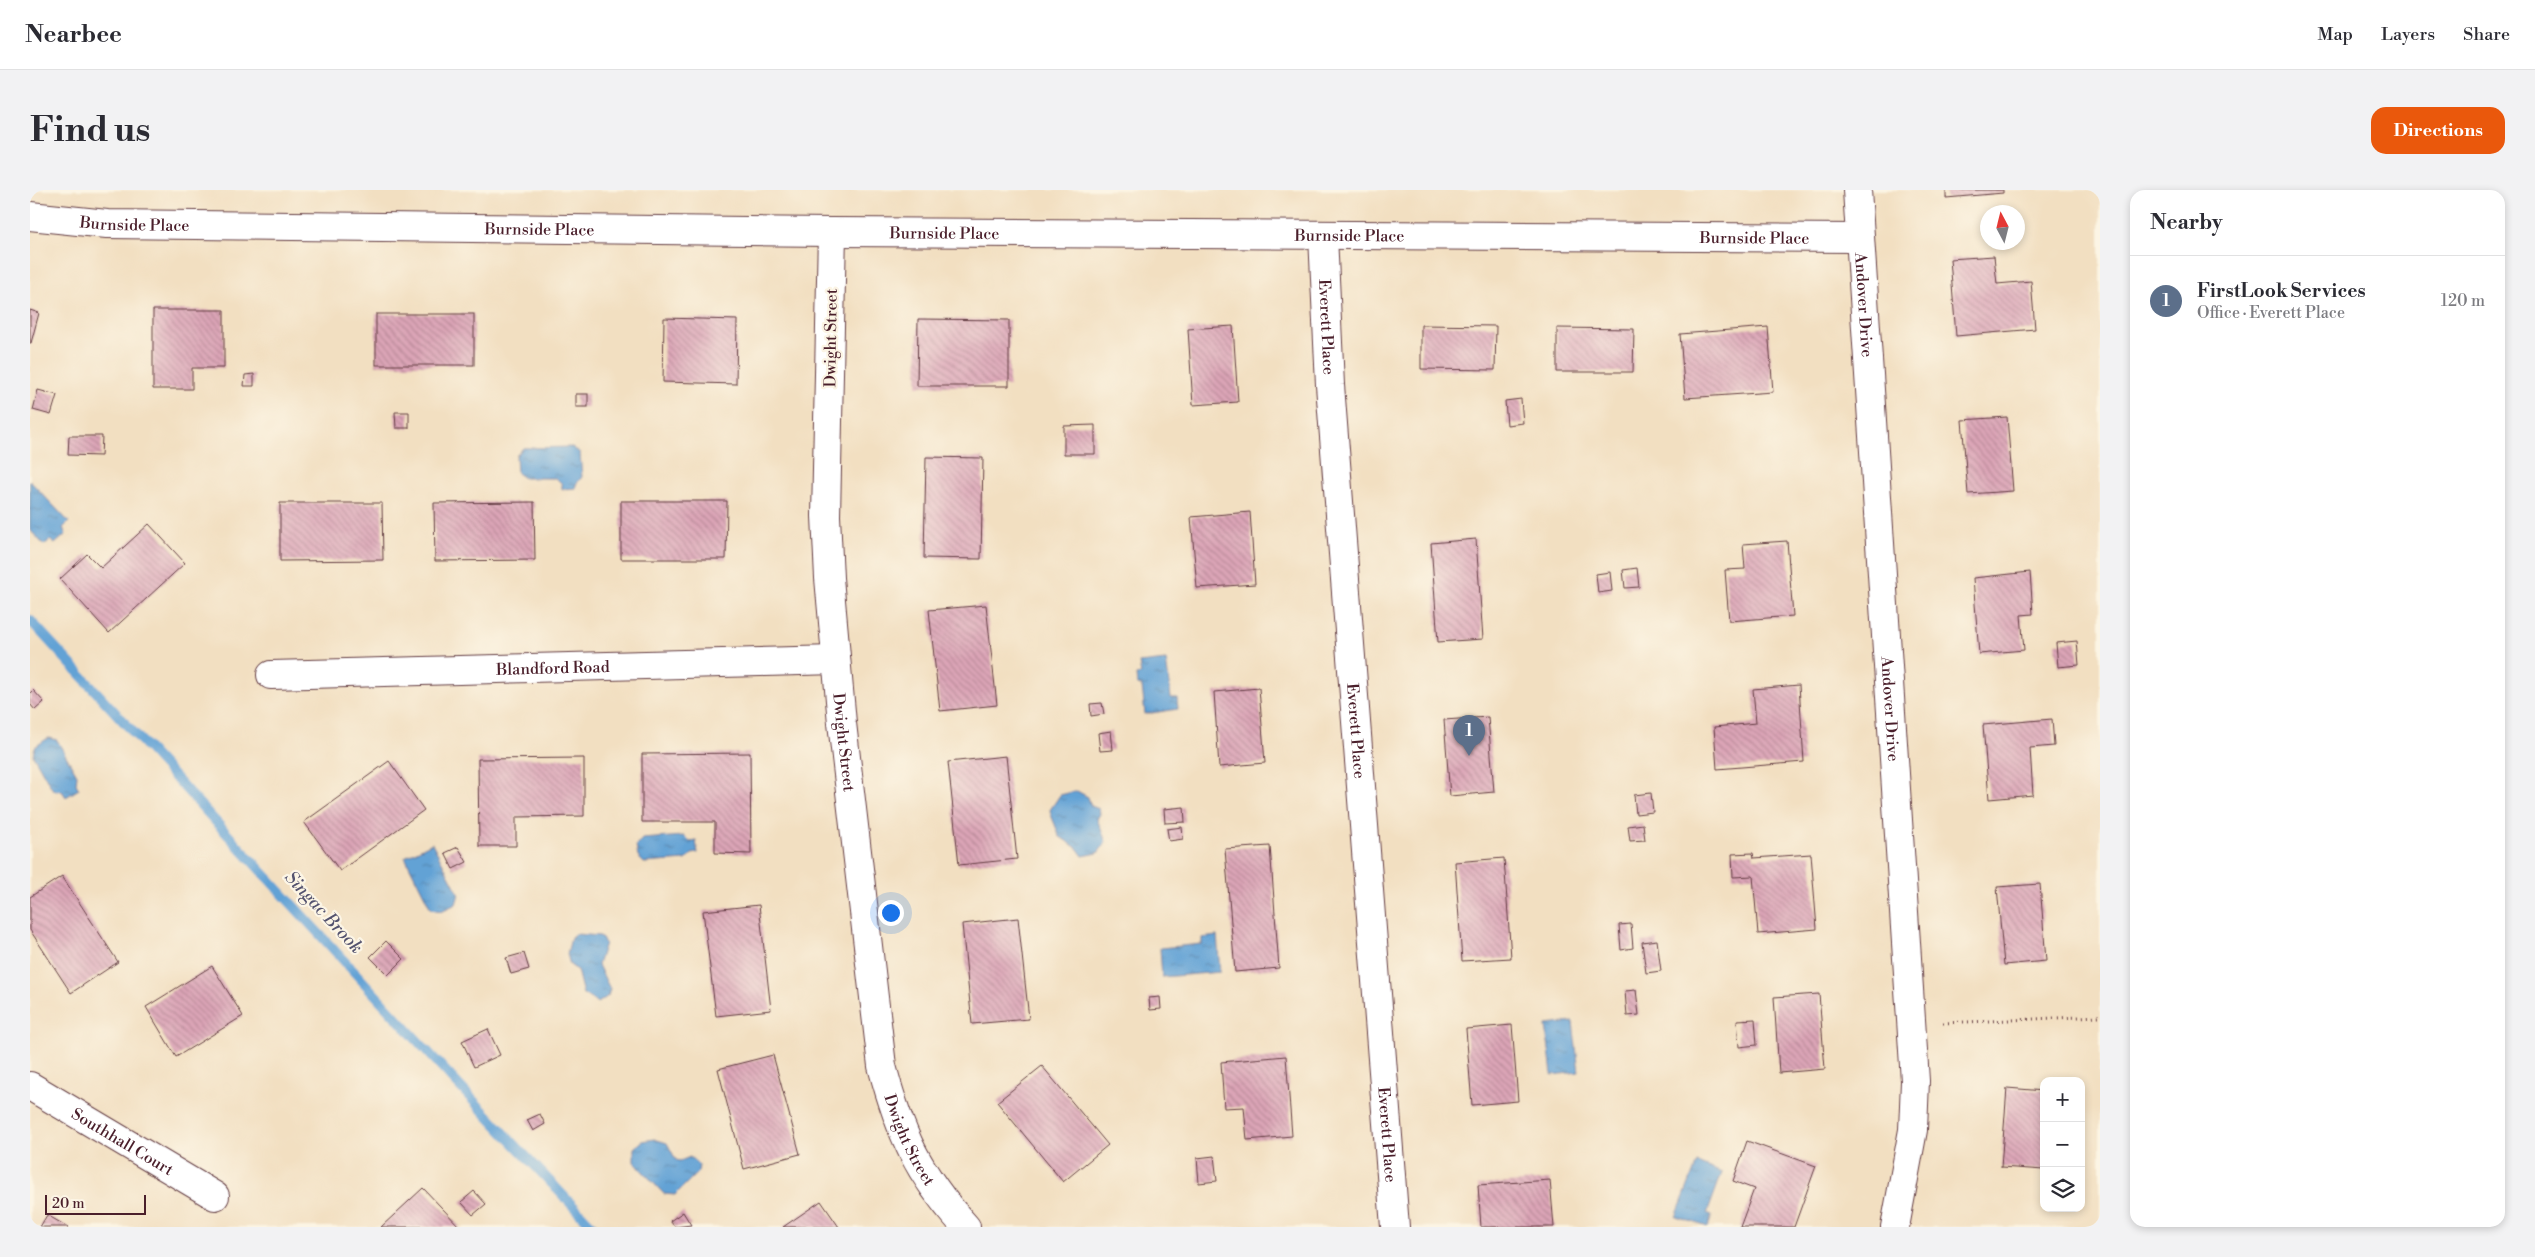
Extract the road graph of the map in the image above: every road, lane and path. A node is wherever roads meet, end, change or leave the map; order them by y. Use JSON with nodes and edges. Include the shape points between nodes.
{"nodes":[{"id":1,"x":1857,"y":190,"type":"edge"},
{"id":2,"x":30,"y":216,"type":"edge"},
{"id":3,"x":832,"y":232,"type":"junction"},
{"id":4,"x":1323,"y":236,"type":"junction"},
{"id":5,"x":1860,"y":238,"type":"junction"},
{"id":6,"x":836,"y":660,"type":"junction"},
{"id":7,"x":271,"y":675,"type":"dead end"},
{"id":8,"x":2100,"y":1016,"type":"edge"},
{"id":9,"x":1937,"y":1023,"type":"dead end"},
{"id":10,"x":30,"y":1086,"type":"edge"},
{"id":11,"x":215,"y":1196,"type":"dead end"},
{"id":12,"x":966,"y":1227,"type":"edge"},
{"id":13,"x":1395,"y":1227,"type":"edge"},
{"id":14,"x":1895,"y":1227,"type":"edge"}],
"edges":[{"from":1,"to":5,"type":"street","name":"Andover Drive"},
{"from":2,"to":3,"type":"street","name":"Burnside Place","via":[[107,224]]},
{"from":3,"to":4,"type":"street","name":"Burnside Place"},
{"from":3,"to":6,"type":"street","name":"Dwight Street","via":[[826,516]]},
{"from":4,"to":5,"type":"street","name":"Burnside Place"},
{"from":4,"to":13,"type":"street","name":"Everett Place","via":[[1330,385]]},
{"from":5,"to":14,"type":"street","name":"Andover Drive","via":[[1915,1081],[1913,1130]]},
{"from":6,"to":7,"type":"street","name":"Blandford Road"},
{"from":6,"to":12,"type":"street","name":"Dwight Street","via":[[882,1066],[895,1115],[915,1160],[941,1200]]},
{"from":8,"to":9,"type":"path"},
{"from":10,"to":11,"type":"street","name":"Southhall Court"}]}
